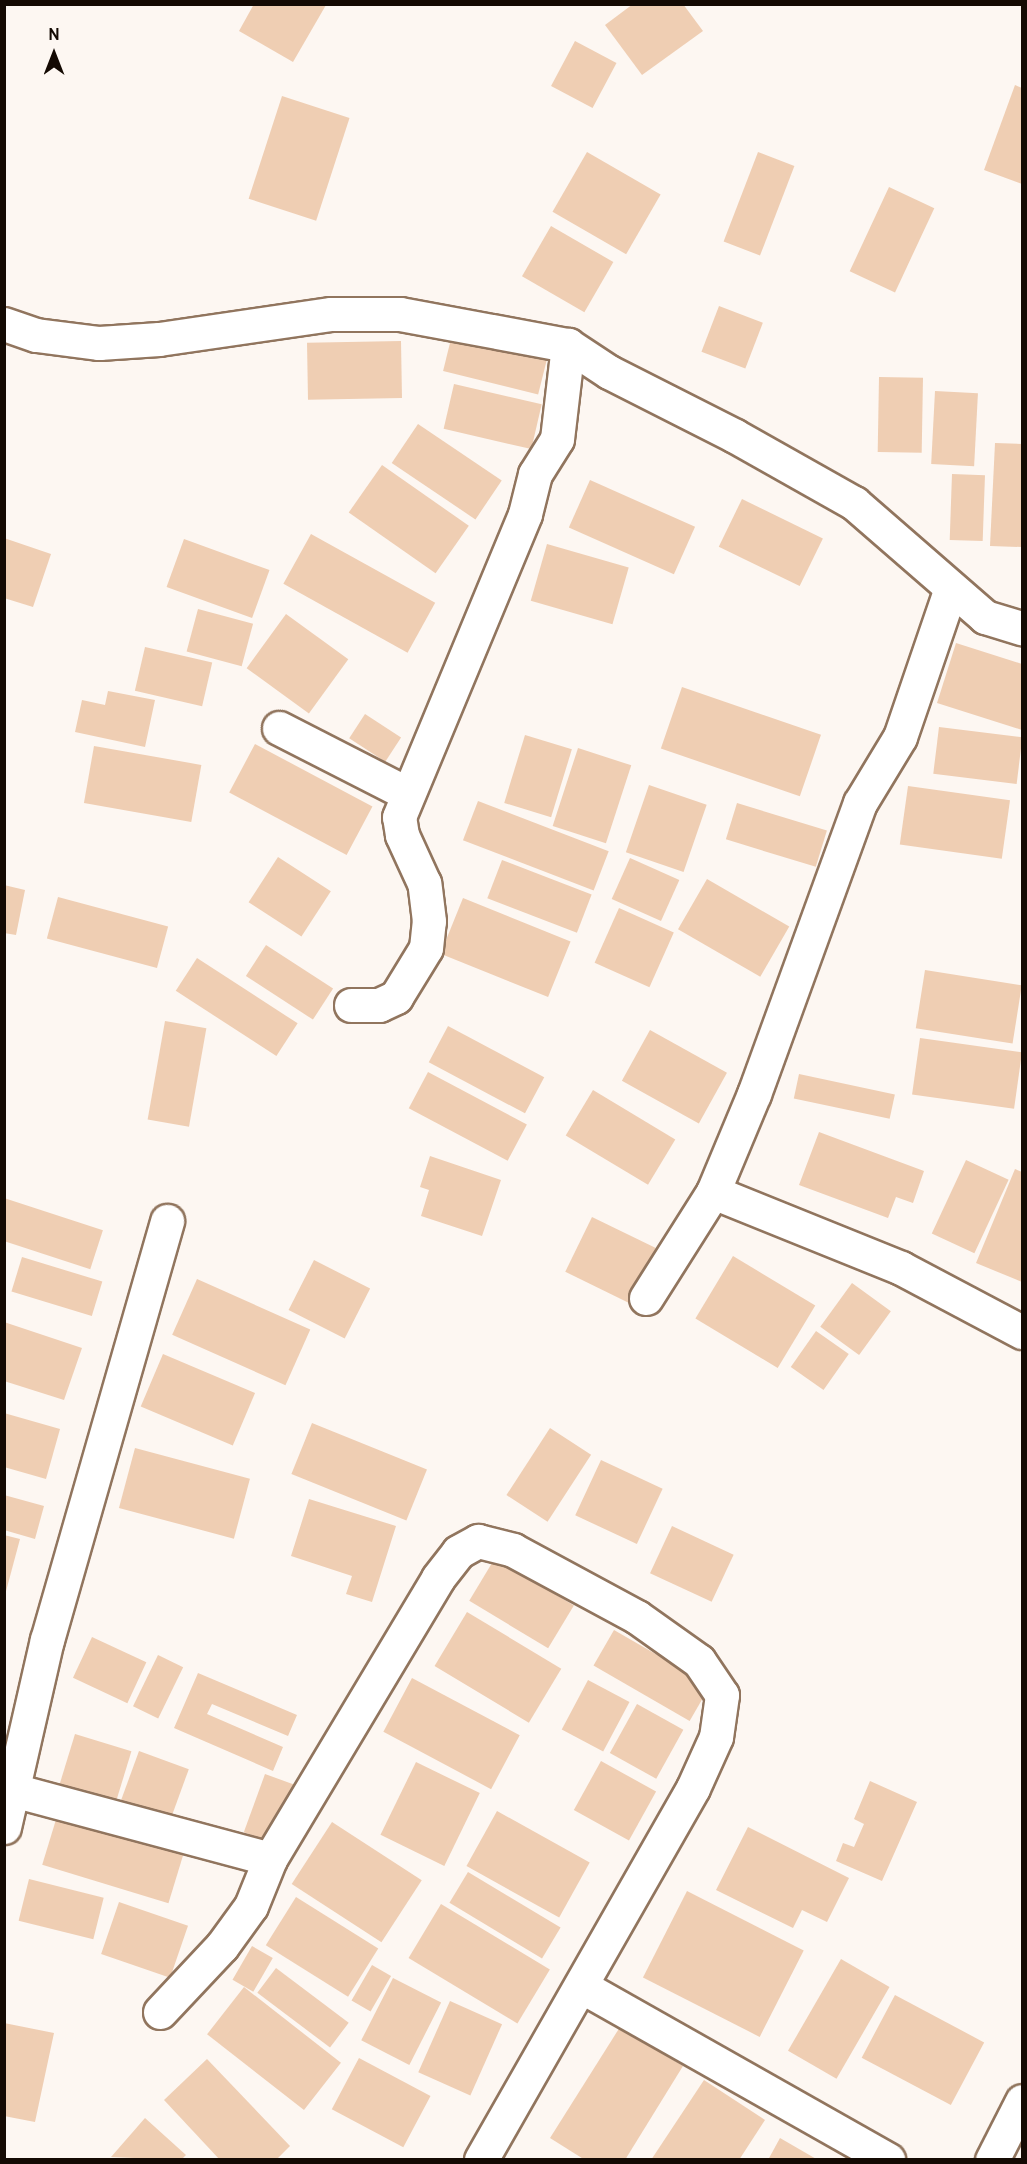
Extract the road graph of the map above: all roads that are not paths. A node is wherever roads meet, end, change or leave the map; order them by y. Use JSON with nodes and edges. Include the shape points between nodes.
{"nodes":[{"id":1,"x":4,"y":324,"type":"edge"},
{"id":2,"x":568,"y":345,"type":"junction"},
{"id":3,"x":951,"y":588,"type":"junction"},
{"id":4,"x":1023,"y":628,"type":"edge"},
{"id":5,"x":279,"y":728,"type":"dead end"},
{"id":6,"x":406,"y":793,"type":"junction"},
{"id":7,"x":351,"y":1005,"type":"dead end"},
{"id":8,"x":713,"y":1192,"type":"junction"},
{"id":9,"x":166,"y":1221,"type":"dead end"},
{"id":10,"x":646,"y":1298,"type":"dead end"},
{"id":11,"x":1023,"y":1332,"type":"edge"},
{"id":12,"x":15,"y":1730,"type":"edge"},
{"id":13,"x":13,"y":1790,"type":"junction"},
{"id":14,"x":4,"y":1827,"type":"edge"},
{"id":15,"x":270,"y":1859,"type":"junction"},
{"id":16,"x":581,"y":1986,"type":"junction"},
{"id":17,"x":160,"y":2012,"type":"dead end"},
{"id":18,"x":1023,"y":2101,"type":"edge"},
{"id":19,"x":482,"y":2160,"type":"edge"},
{"id":20,"x":888,"y":2160,"type":"edge"},
{"id":21,"x":992,"y":2160,"type":"edge"}],
"edges":[{"from":1,"to":2,"type":"street","via":[[36,335],[99,343],[159,339],[331,314],[400,314]]},
{"from":2,"to":3,"type":"street","via":[[609,372],[854,503]]},
{"from":2,"to":6,"type":"street","via":[[557,439],[535,474],[525,514],[458,682]]},
{"from":3,"to":4,"type":"street","via":[[985,617]]},
{"from":3,"to":8,"type":"street","via":[[900,737],[860,803],[754,1094]]},
{"from":5,"to":6,"type":"street"},
{"from":6,"to":7,"type":"street","via":[[399,817],[402,835],[424,883],[429,921],[426,948],[396,997],[379,1005]]},
{"from":8,"to":10,"type":"street"},
{"from":8,"to":11,"type":"street","via":[[902,1268]]},
{"from":9,"to":12,"type":"street"},
{"from":12,"to":13,"type":"street"},
{"from":13,"to":14,"type":"street"},
{"from":13,"to":15,"type":"street"},
{"from":15,"to":16,"type":"street","via":[[438,1578],[458,1552],[478,1541],[513,1550],[637,1617],[699,1660],[722,1695],[716,1737],[693,1788]]},
{"from":15,"to":17,"type":"street","via":[[251,1906],[222,1946]]},
{"from":16,"to":19,"type":"street"},
{"from":16,"to":20,"type":"street"},
{"from":18,"to":21,"type":"street"}]}
